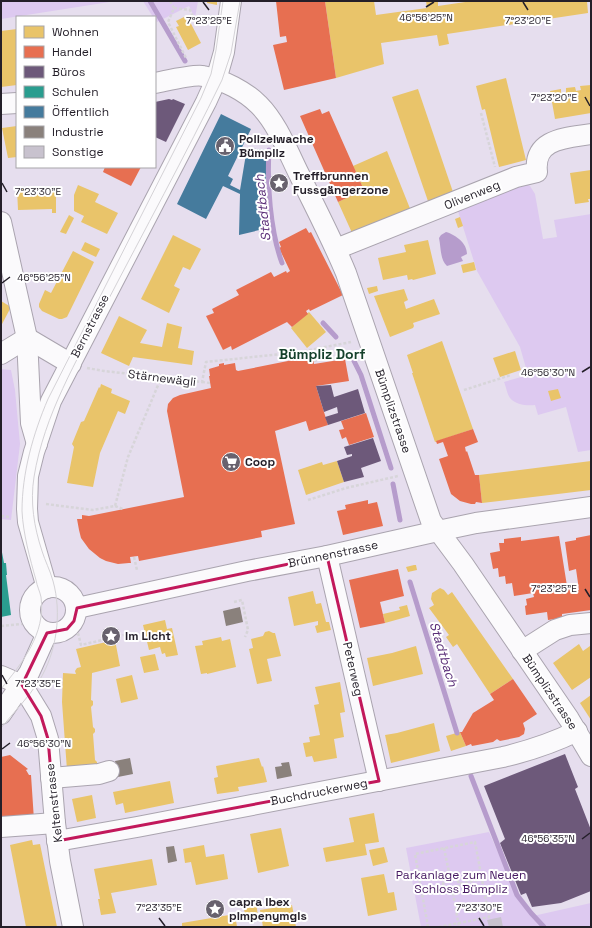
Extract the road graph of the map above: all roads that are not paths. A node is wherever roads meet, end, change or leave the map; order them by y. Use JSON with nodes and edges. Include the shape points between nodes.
{"nodes":[{"id":1,"x":231,"y":1,"type":"edge"},
{"id":2,"x":216,"y":80,"type":"junction"},
{"id":3,"x":156,"y":83,"type":"edge"},
{"id":4,"x":16,"y":103,"type":"edge"},
{"id":5,"x":1,"y":104,"type":"edge"},
{"id":6,"x":591,"y":134,"type":"edge"},
{"id":7,"x":1,"y":222,"type":"edge"},
{"id":8,"x":336,"y":249,"type":"junction"},
{"id":9,"x":27,"y":338,"type":"junction"},
{"id":10,"x":1,"y":354,"type":"edge"},
{"id":11,"x":76,"y":365,"type":"junction"},
{"id":12,"x":36,"y":444,"type":"junction"},
{"id":13,"x":591,"y":507,"type":"edge"},
{"id":14,"x":438,"y":531,"type":"junction"},
{"id":15,"x":327,"y":556,"type":"junction"},
{"id":16,"x":47,"y":588,"type":"junction"},
{"id":17,"x":76,"y":608,"type":"junction"},
{"id":18,"x":591,"y":623,"type":"edge"},
{"id":19,"x":47,"y":633,"type":"junction"},
{"id":20,"x":522,"y":651,"type":"junction"},
{"id":21,"x":1,"y":676,"type":"edge"},
{"id":22,"x":22,"y":685,"type":"junction"},
{"id":23,"x":1,"y":714,"type":"edge"},
{"id":24,"x":576,"y":731,"type":"junction"},
{"id":25,"x":591,"y":756,"type":"edge"},
{"id":26,"x":109,"y":771,"type":"dead end"},
{"id":27,"x":51,"y":778,"type":"junction"},
{"id":28,"x":379,"y":781,"type":"junction"},
{"id":29,"x":1,"y":827,"type":"edge"},
{"id":30,"x":56,"y":832,"type":"junction"},
{"id":31,"x":73,"y":927,"type":"edge"}],
"edges":[{"from":1,"to":2,"type":"street","name":"Bernstrasse","via":[[224,52]]},
{"from":2,"to":3,"type":"street","name":"Bümplizstrasse","via":[[202,75]]},
{"from":2,"to":8,"type":"street","name":"Bümplizstrasse","via":[[249,96],[267,114]]},
{"from":2,"to":11,"type":"street","name":"Bernstrasse"},
{"from":4,"to":5,"type":"street"},
{"from":6,"to":8,"type":"street","name":"Olivenweg","via":[[561,138],[550,143],[539,155],[537,172],[516,177]]},
{"from":7,"to":9,"type":"street"},
{"from":8,"to":14,"type":"street","name":"Bümplizstrasse","via":[[431,521]]},
{"from":9,"to":10,"type":"street"},
{"from":9,"to":11,"type":"street"},
{"from":9,"to":12,"type":"street","via":[[31,423]]},
{"from":11,"to":12,"type":"street","name":"Bernstrasse","via":[[51,401]]},
{"from":12,"to":16,"type":"street","name":"Bernstrasse","via":[[28,476],[27,509],[28,522]]},
{"from":13,"to":14,"type":"street","name":"Brünnenstrasse","via":[[476,523]]},
{"from":14,"to":15,"type":"street","name":"Brünnenstrasse"},
{"from":14,"to":20,"type":"street","name":"Bümplizstrasse"},
{"from":15,"to":17,"type":"street","name":"Brünnenstrasse"},
{"from":15,"to":28,"type":"street","name":"Peterweg"},
{"from":16,"to":17,"type":"street","via":[[58,587],[65,590],[73,598]]},
{"from":16,"to":19,"type":"street","via":[[34,597],[30,609],[33,622]]},
{"from":17,"to":19,"type":"street","via":[[76,617],[67,629]]},
{"from":18,"to":20,"type":"street","via":[[570,625],[555,630]]},
{"from":19,"to":22,"type":"street"},
{"from":20,"to":24,"type":"street","name":"Bümplizstrasse"},
{"from":21,"to":22,"type":"street"},
{"from":22,"to":23,"type":"street"},
{"from":22,"to":27,"type":"street","name":"Keltenstrasse","via":[[41,716],[48,739]]},
{"from":24,"to":25,"type":"street","name":"Bümplizstrasse"},
{"from":24,"to":28,"type":"street","name":"Buchdruckerweg","via":[[520,753]]},
{"from":26,"to":27,"type":"street"},
{"from":27,"to":30,"type":"street","name":"Keltenstrasse"},
{"from":28,"to":30,"type":"street","name":"Buchdruckerweg"},
{"from":29,"to":30,"type":"street","name":"Buchdruckerweg"},
{"from":30,"to":31,"type":"street","name":"Keltenstrasse"}]}
